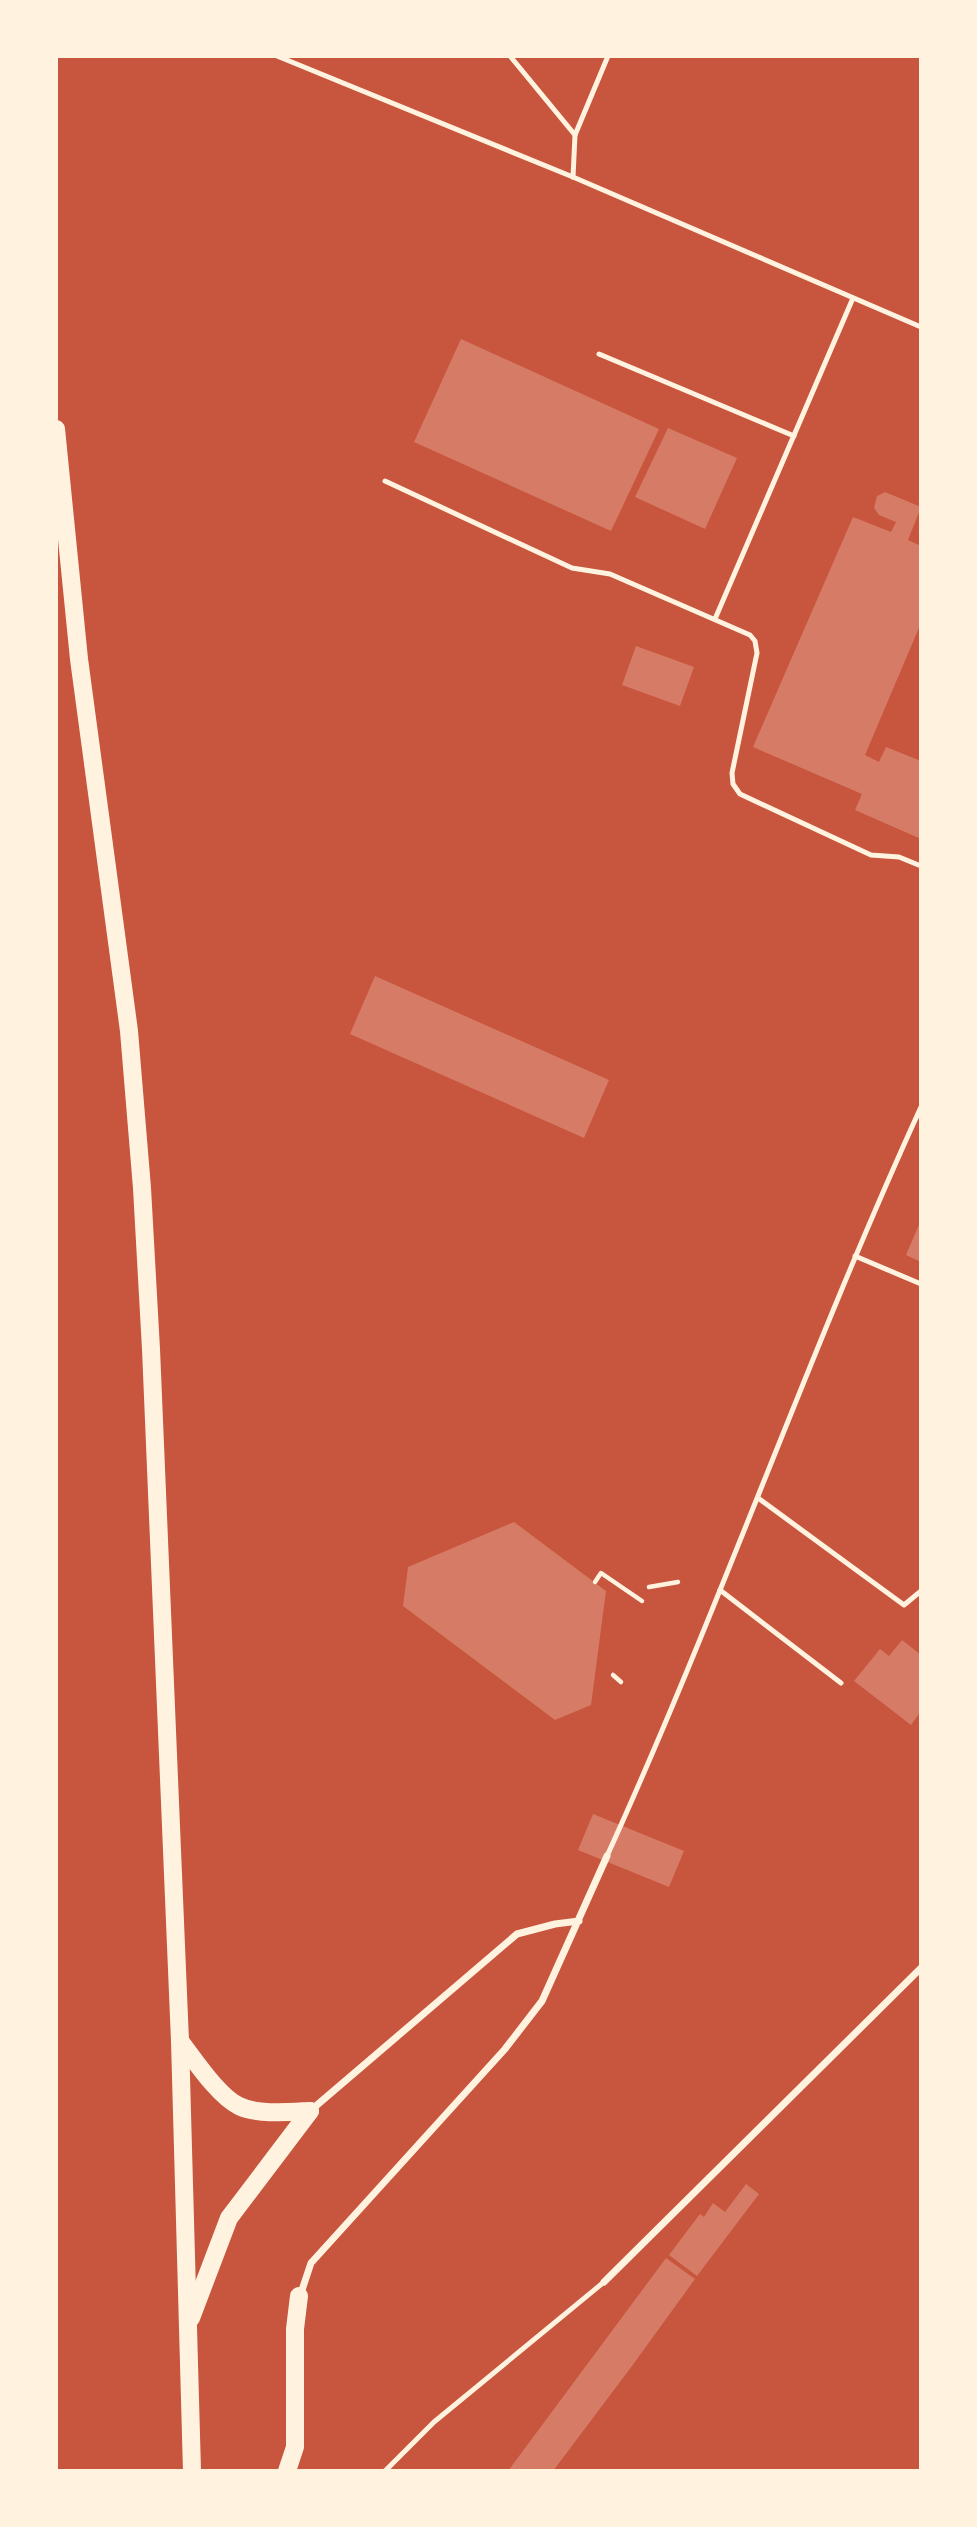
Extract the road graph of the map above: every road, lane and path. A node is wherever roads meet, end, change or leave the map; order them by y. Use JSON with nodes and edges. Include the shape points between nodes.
{"nodes":[{"id":1,"x":277,"y":56,"type":"edge"},
{"id":2,"x":510,"y":56,"type":"edge"},
{"id":3,"x":608,"y":56,"type":"edge"},
{"id":4,"x":575,"y":135,"type":"junction"},
{"id":5,"x":573,"y":177,"type":"junction"},
{"id":6,"x":853,"y":298,"type":"junction"},
{"id":7,"x":921,"y":327,"type":"edge"},
{"id":8,"x":599,"y":354,"type":"dead end"},
{"id":9,"x":56,"y":429,"type":"edge"},
{"id":10,"x":794,"y":436,"type":"junction"},
{"id":11,"x":385,"y":481,"type":"dead end"},
{"id":12,"x":715,"y":619,"type":"junction"},
{"id":13,"x":921,"y":866,"type":"edge"},
{"id":14,"x":920,"y":1111,"type":"edge"},
{"id":15,"x":855,"y":1256,"type":"junction"},
{"id":16,"x":921,"y":1284,"type":"edge"},
{"id":17,"x":758,"y":1497,"type":"junction"},
{"id":18,"x":678,"y":1582,"type":"dead end"},
{"id":19,"x":594,"y":1583,"type":"dead end"},
{"id":20,"x":649,"y":1587,"type":"dead end"},
{"id":21,"x":720,"y":1590,"type":"junction"},
{"id":22,"x":921,"y":1591,"type":"edge"},
{"id":23,"x":642,"y":1601,"type":"dead end"},
{"id":24,"x":613,"y":1675,"type":"dead end"},
{"id":25,"x":621,"y":1682,"type":"dead end"},
{"id":26,"x":841,"y":1683,"type":"dead end"},
{"id":27,"x":607,"y":1856,"type":"joint"},
{"id":28,"x":579,"y":1921,"type":"junction"},
{"id":29,"x":921,"y":1968,"type":"edge"},
{"id":30,"x":180,"y":2041,"type":"junction"},
{"id":31,"x":310,"y":2111,"type":"junction"},
{"id":32,"x":604,"y":2282,"type":"joint"},
{"id":33,"x":299,"y":2296,"type":"joint"},
{"id":34,"x":187,"y":2326,"type":"junction"},
{"id":35,"x":192,"y":2471,"type":"edge"},
{"id":36,"x":287,"y":2471,"type":"edge"},
{"id":37,"x":385,"y":2471,"type":"edge"}],
"edges":[{"from":1,"to":5,"type":"lane"},
{"from":2,"to":4,"type":"lane"},
{"from":3,"to":4,"type":"lane"},
{"from":4,"to":5,"type":"lane"},
{"from":5,"to":6,"type":"lane"},
{"from":6,"to":7,"type":"lane"},
{"from":6,"to":10,"type":"lane"},
{"from":8,"to":10,"type":"lane"},
{"from":9,"to":30,"type":"main road","via":[[79,659],[129,1031],[142,1188]]},
{"from":10,"to":12,"type":"lane"},
{"from":11,"to":12,"type":"lane","via":[[572,568],[610,574]]},
{"from":12,"to":13,"type":"lane","via":[[750,635],[758,647],[734,761],[733,784],[740,794],[871,855],[899,857]]},
{"from":14,"to":15,"type":"lane"},
{"from":15,"to":16,"type":"lane"},
{"from":15,"to":17,"type":"lane"},
{"from":17,"to":21,"type":"lane"},
{"from":17,"to":22,"type":"lane","via":[[904,1605]]},
{"from":18,"to":20,"type":"path"},
{"from":19,"to":23,"type":"path","via":[[601,1573]]},
{"from":21,"to":26,"type":"lane"},
{"from":21,"to":27,"type":"lane"},
{"from":24,"to":25,"type":"path"},
{"from":27,"to":28,"type":"street"},
{"from":28,"to":31,"type":"street","via":[[517,1934]]},
{"from":28,"to":33,"type":"street","via":[[542,2001],[505,2049],[311,2263]]},
{"from":29,"to":32,"type":"street"},
{"from":30,"to":31,"type":"main road","via":[[215,2086],[239,2106],[272,2112]]},
{"from":30,"to":34,"type":"main road"},
{"from":31,"to":34,"type":"main road","via":[[229,2218]]},
{"from":32,"to":37,"type":"lane","via":[[433,2422]]},
{"from":33,"to":36,"type":"main road","via":[[295,2447]]},
{"from":34,"to":35,"type":"main road"}]}
